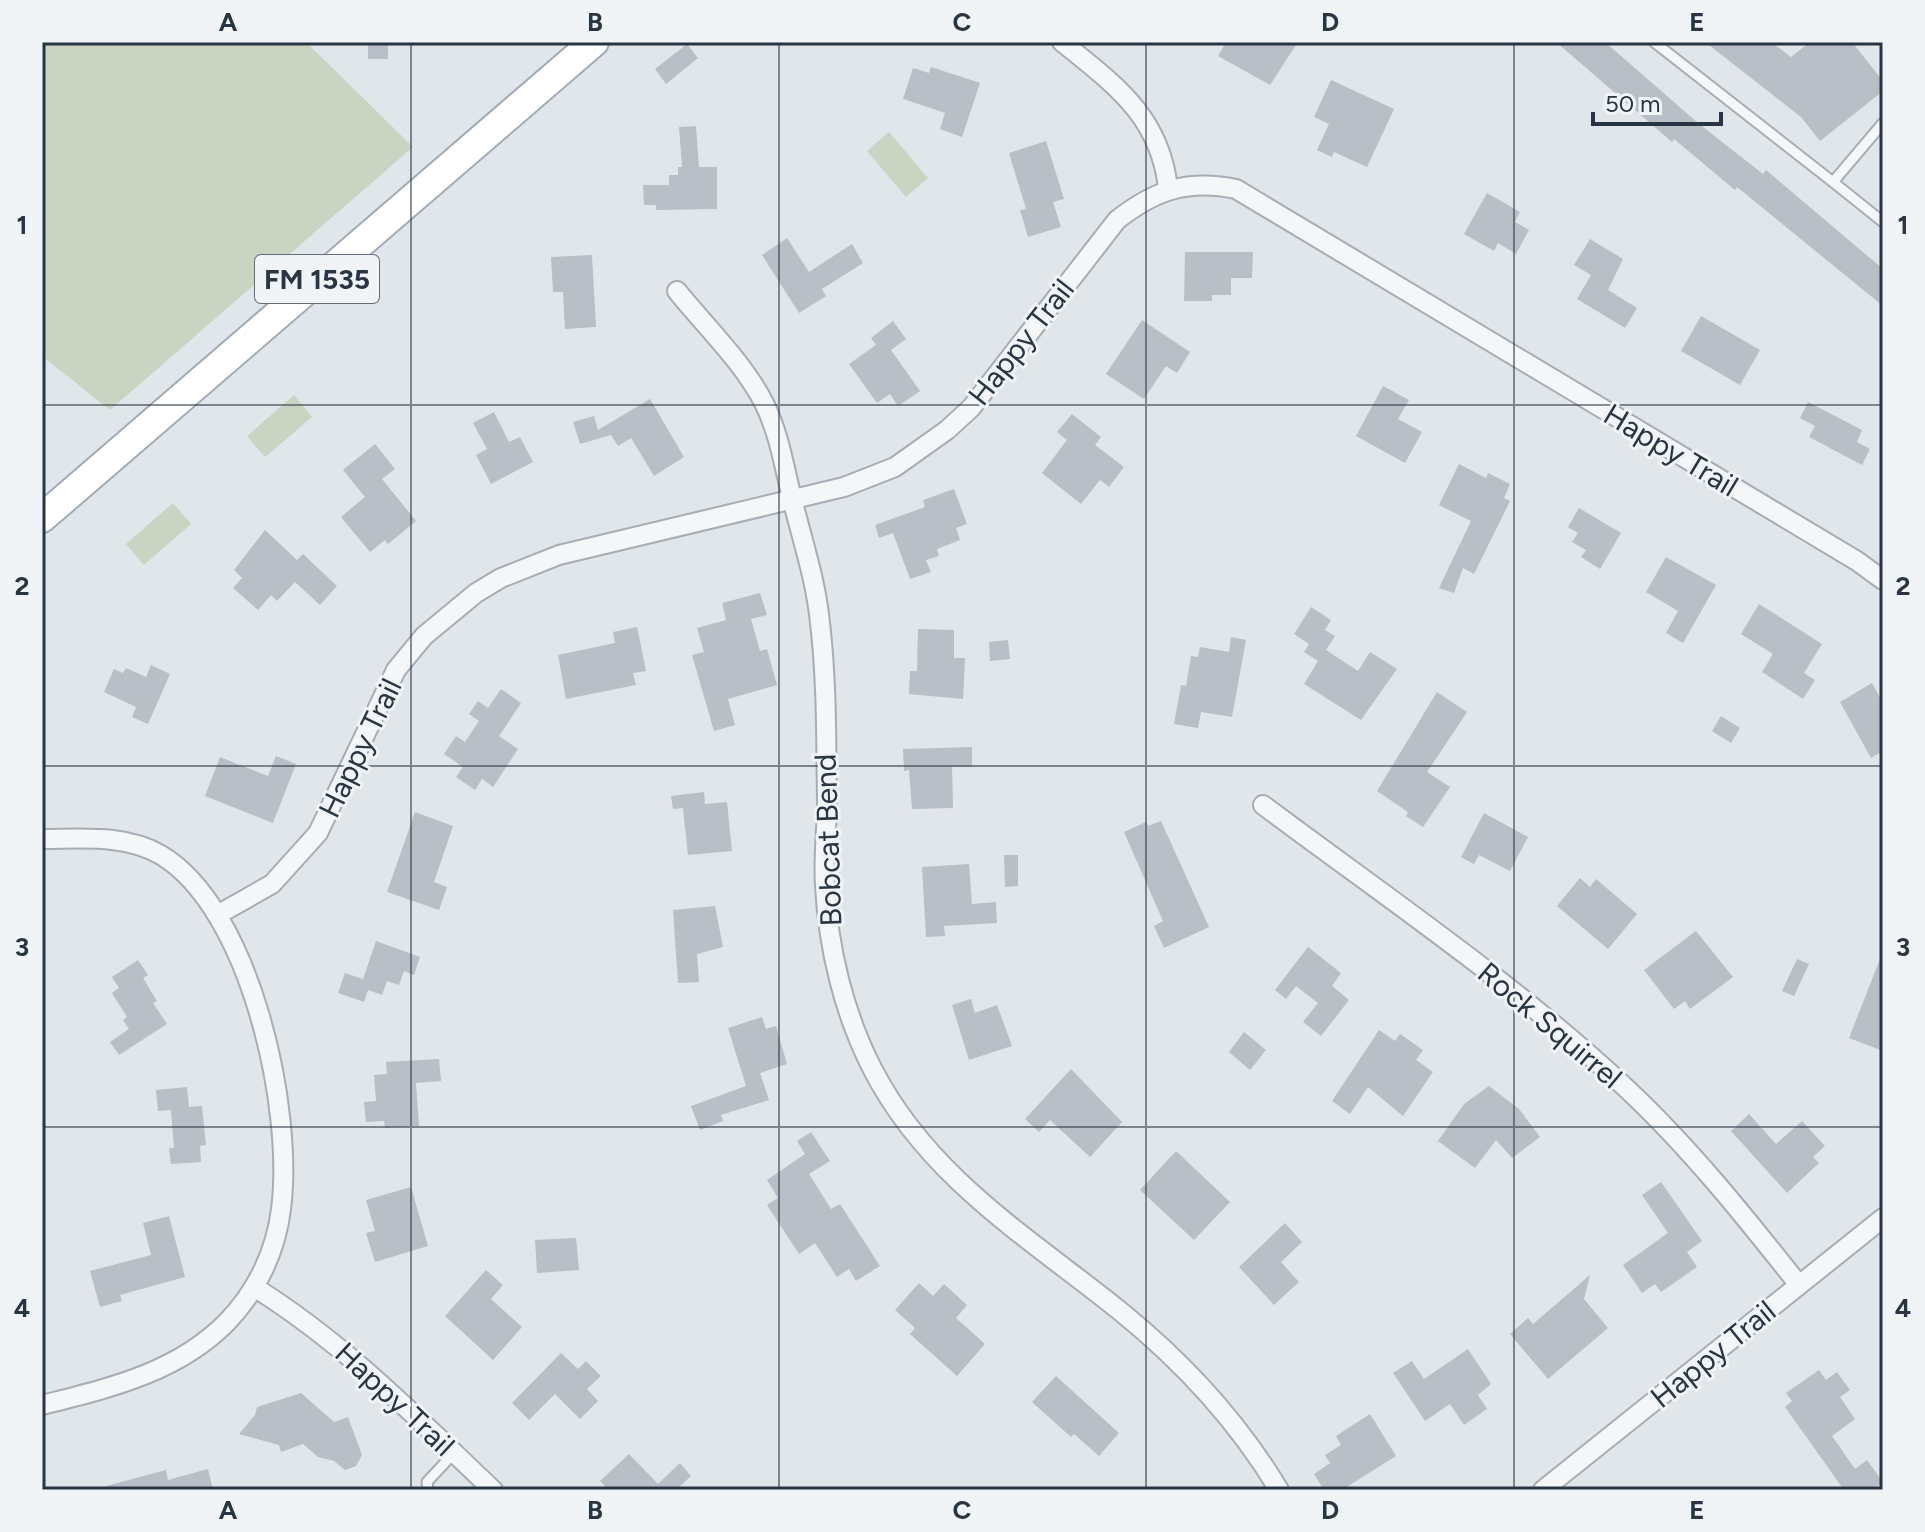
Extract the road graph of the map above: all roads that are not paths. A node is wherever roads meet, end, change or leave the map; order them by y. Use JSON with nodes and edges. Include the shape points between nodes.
{"nodes":[{"id":1,"x":594,"y":42,"type":"edge"},
{"id":2,"x":1062,"y":42,"type":"edge"},
{"id":3,"x":1654,"y":42,"type":"edge"},
{"id":4,"x":1883,"y":123,"type":"edge"},
{"id":5,"x":1833,"y":182,"type":"junction"},
{"id":6,"x":1168,"y":188,"type":"junction"},
{"id":7,"x":1883,"y":222,"type":"edge"},
{"id":8,"x":677,"y":291,"type":"dead end"},
{"id":9,"x":792,"y":499,"type":"junction"},
{"id":10,"x":42,"y":518,"type":"edge"},
{"id":11,"x":1883,"y":580,"type":"edge"},
{"id":12,"x":1263,"y":805,"type":"dead end"},
{"id":13,"x":42,"y":839,"type":"edge"},
{"id":14,"x":219,"y":914,"type":"junction"},
{"id":15,"x":1883,"y":1218,"type":"edge"},
{"id":16,"x":1799,"y":1285,"type":"junction"},
{"id":17,"x":254,"y":1287,"type":"junction"},
{"id":18,"x":42,"y":1405,"type":"edge"},
{"id":19,"x":454,"y":1453,"type":"junction"},
{"id":20,"x":428,"y":1490,"type":"edge"},
{"id":21,"x":493,"y":1490,"type":"edge"},
{"id":22,"x":1279,"y":1490,"type":"edge"},
{"id":23,"x":1543,"y":1490,"type":"edge"}],
"edges":[{"from":1,"to":10,"type":"main road","number":"FM 1535"},
{"from":2,"to":6,"type":"street","via":[[1145,116],[1162,152]]},
{"from":3,"to":5,"type":"lane"},
{"from":4,"to":5,"type":"lane"},
{"from":5,"to":7,"type":"lane"},
{"from":6,"to":9,"type":"street","name":"Happy Trail","via":[[1117,220],[971,408],[947,430],[895,467]]},
{"from":6,"to":11,"type":"street","name":"Happy Trail","via":[[1191,184],[1236,189]]},
{"from":8,"to":9,"type":"street","name":"Bobcat Bend","via":[[764,403]]},
{"from":9,"to":14,"type":"street","name":"Happy Trail","via":[[559,555],[476,593],[424,636],[396,670],[318,833],[272,884]]},
{"from":9,"to":22,"type":"street","name":"Bobcat Bend","via":[[820,620],[830,934],[854,1027],[874,1071],[927,1148],[962,1187],[1183,1367],[1239,1428]]},
{"from":12,"to":16,"type":"street","name":"Rock Squirrel","via":[[1521,998],[1628,1089],[1724,1191]]},
{"from":13,"to":14,"type":"street","via":[[105,838],[136,844],[161,855],[190,878]]},
{"from":14,"to":17,"type":"street","via":[[264,1032],[279,1106],[281,1209],[272,1250]]},
{"from":15,"to":16,"type":"street","name":"Happy Trail"},
{"from":16,"to":23,"type":"street","name":"Happy Trail"},
{"from":17,"to":18,"type":"street","via":[[229,1321],[178,1360],[130,1382]]},
{"from":17,"to":19,"type":"street","name":"Happy Trail","via":[[349,1353]]},
{"from":19,"to":20,"type":"lane","via":[[427,1482]]},
{"from":19,"to":21,"type":"street","name":"Happy Trail"}]}
